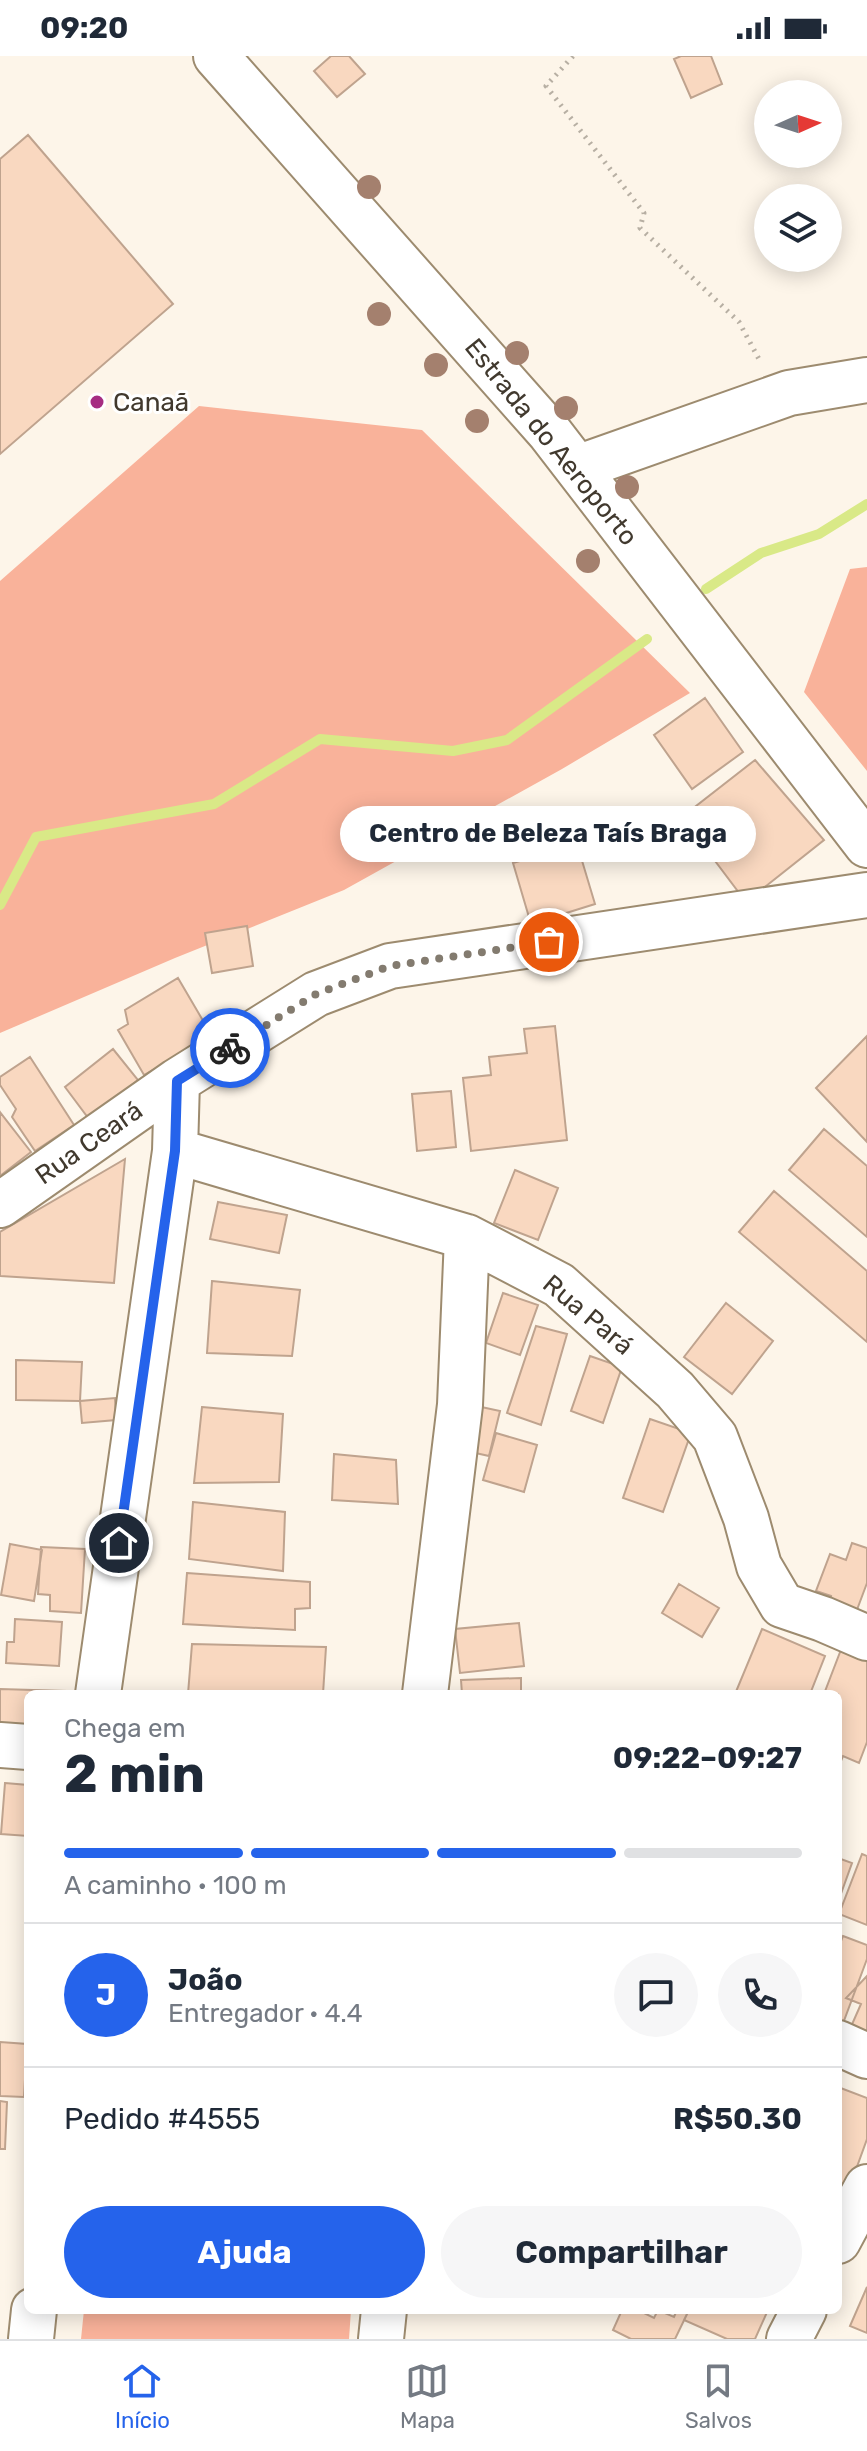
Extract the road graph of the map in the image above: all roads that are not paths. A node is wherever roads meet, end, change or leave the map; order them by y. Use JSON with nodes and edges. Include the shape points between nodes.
{"nodes":[{"id":1,"x":216,"y":56,"type":"edge"},
{"id":2,"x":867,"y":380,"type":"edge"},
{"id":3,"x":577,"y":468,"type":"junction"},
{"id":4,"x":867,"y":845,"type":"edge"},
{"id":5,"x":867,"y":895,"type":"edge"},
{"id":6,"x":177,"y":1081,"type":"junction"},
{"id":7,"x":175,"y":1151,"type":"junction"},
{"id":8,"x":0,"y":1205,"type":"edge"},
{"id":9,"x":467,"y":1237,"type":"junction"},
{"id":10,"x":867,"y":1638,"type":"edge"},
{"id":11,"x":99,"y":1690,"type":"edge"},
{"id":12,"x":425,"y":1690,"type":"edge"},
{"id":13,"x":0,"y":1745,"type":"edge"},
{"id":14,"x":24,"y":1747,"type":"edge"},
{"id":15,"x":842,"y":2045,"type":"edge"},
{"id":16,"x":867,"y":2056,"type":"edge"},
{"id":17,"x":867,"y":2187,"type":"edge"},
{"id":18,"x":842,"y":2234,"type":"edge"},
{"id":19,"x":34,"y":2314,"type":"edge"},
{"id":20,"x":384,"y":2314,"type":"edge"},
{"id":21,"x":802,"y":2314,"type":"edge"},
{"id":22,"x":31,"y":2339,"type":"edge"},
{"id":23,"x":381,"y":2339,"type":"edge"},
{"id":24,"x":789,"y":2339,"type":"edge"}],
"edges":[{"from":1,"to":3,"type":"street","name":"Estrada do Aeroporto"},
{"from":2,"to":3,"type":"street","via":[[789,393]]},
{"from":3,"to":4,"type":"street","name":"Estrada do Aeroporto"},
{"from":5,"to":6,"type":"street","name":"Rua Ceará","via":[[390,966],[316,994]]},
{"from":6,"to":7,"type":"street"},
{"from":6,"to":8,"type":"street","name":"Rua Ceará"},
{"from":7,"to":9,"type":"street","name":"Rua Pará"},
{"from":7,"to":11,"type":"street"},
{"from":9,"to":10,"type":"street","name":"Rua Pará","via":[[559,1285],[675,1390],[715,1437],[759,1566],[782,1605]]},
{"from":9,"to":12,"type":"street","via":[[460,1405]]},
{"from":13,"to":14,"type":"street"},
{"from":15,"to":16,"type":"street"},
{"from":17,"to":18,"type":"street"},
{"from":19,"to":22,"type":"street"},
{"from":20,"to":23,"type":"street"},
{"from":21,"to":24,"type":"street"}]}
